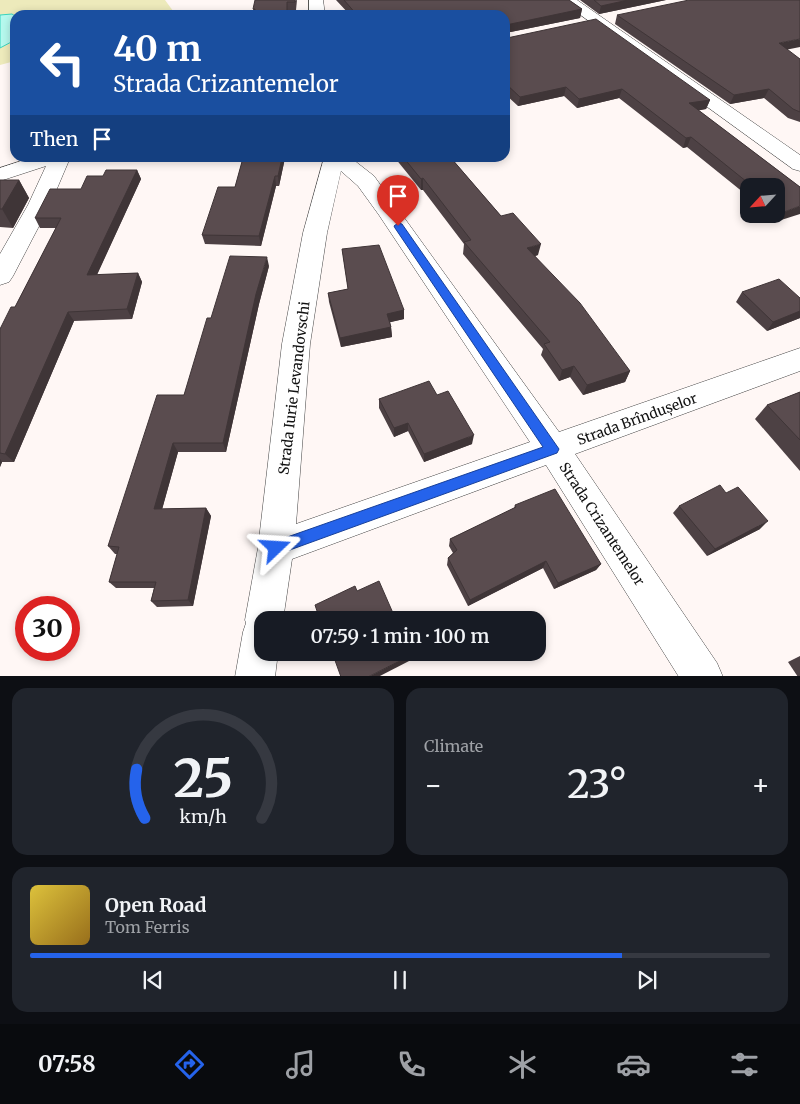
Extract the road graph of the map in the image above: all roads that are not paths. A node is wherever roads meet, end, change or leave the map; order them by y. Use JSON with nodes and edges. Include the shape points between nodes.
{"nodes":[{"id":1,"x":567,"y":0,"type":"edge"},
{"id":2,"x":615,"y":16,"type":"edge"},
{"id":3,"x":597,"y":20,"type":"junction"},
{"id":4,"x":579,"y":24,"type":"edge"},
{"id":5,"x":37,"y":162,"type":"edge"},
{"id":6,"x":58,"y":162,"type":"edge"},
{"id":7,"x":333,"y":162,"type":"edge"},
{"id":8,"x":344,"y":162,"type":"edge"},
{"id":9,"x":800,"y":165,"type":"edge"},
{"id":10,"x":0,"y":175,"type":"edge"},
{"id":11,"x":0,"y":276,"type":"edge"},
{"id":12,"x":800,"y":359,"type":"edge"},
{"id":13,"x":553,"y":449,"type":"junction"},
{"id":14,"x":276,"y":548,"type":"junction"},
{"id":15,"x":266,"y":611,"type":"edge"},
{"id":16,"x":257,"y":661,"type":"edge"},
{"id":17,"x":255,"y":676,"type":"edge"},
{"id":18,"x":703,"y":676,"type":"edge"}],
"edges":[{"from":1,"to":3,"type":"street"},
{"from":2,"to":3,"type":"street"},
{"from":3,"to":4,"type":"street"},
{"from":3,"to":9,"type":"street"},
{"from":5,"to":10,"type":"street"},
{"from":6,"to":11,"type":"street"},
{"from":7,"to":14,"type":"street","name":"Strada Iurie Levandovschi","via":[[315,232],[296,344]]},
{"from":8,"to":13,"type":"street","name":"Strada Crizantemelor","via":[[366,181]]},
{"from":12,"to":13,"type":"street","name":"Strada Brîndușelor"},
{"from":13,"to":14,"type":"street","name":"Strada Brîndușelor"},
{"from":13,"to":18,"type":"street","name":"Strada Crizantemelor"},
{"from":14,"to":15,"type":"street","name":"Strada Iurie Levandovschi"},
{"from":16,"to":17,"type":"street"}]}
